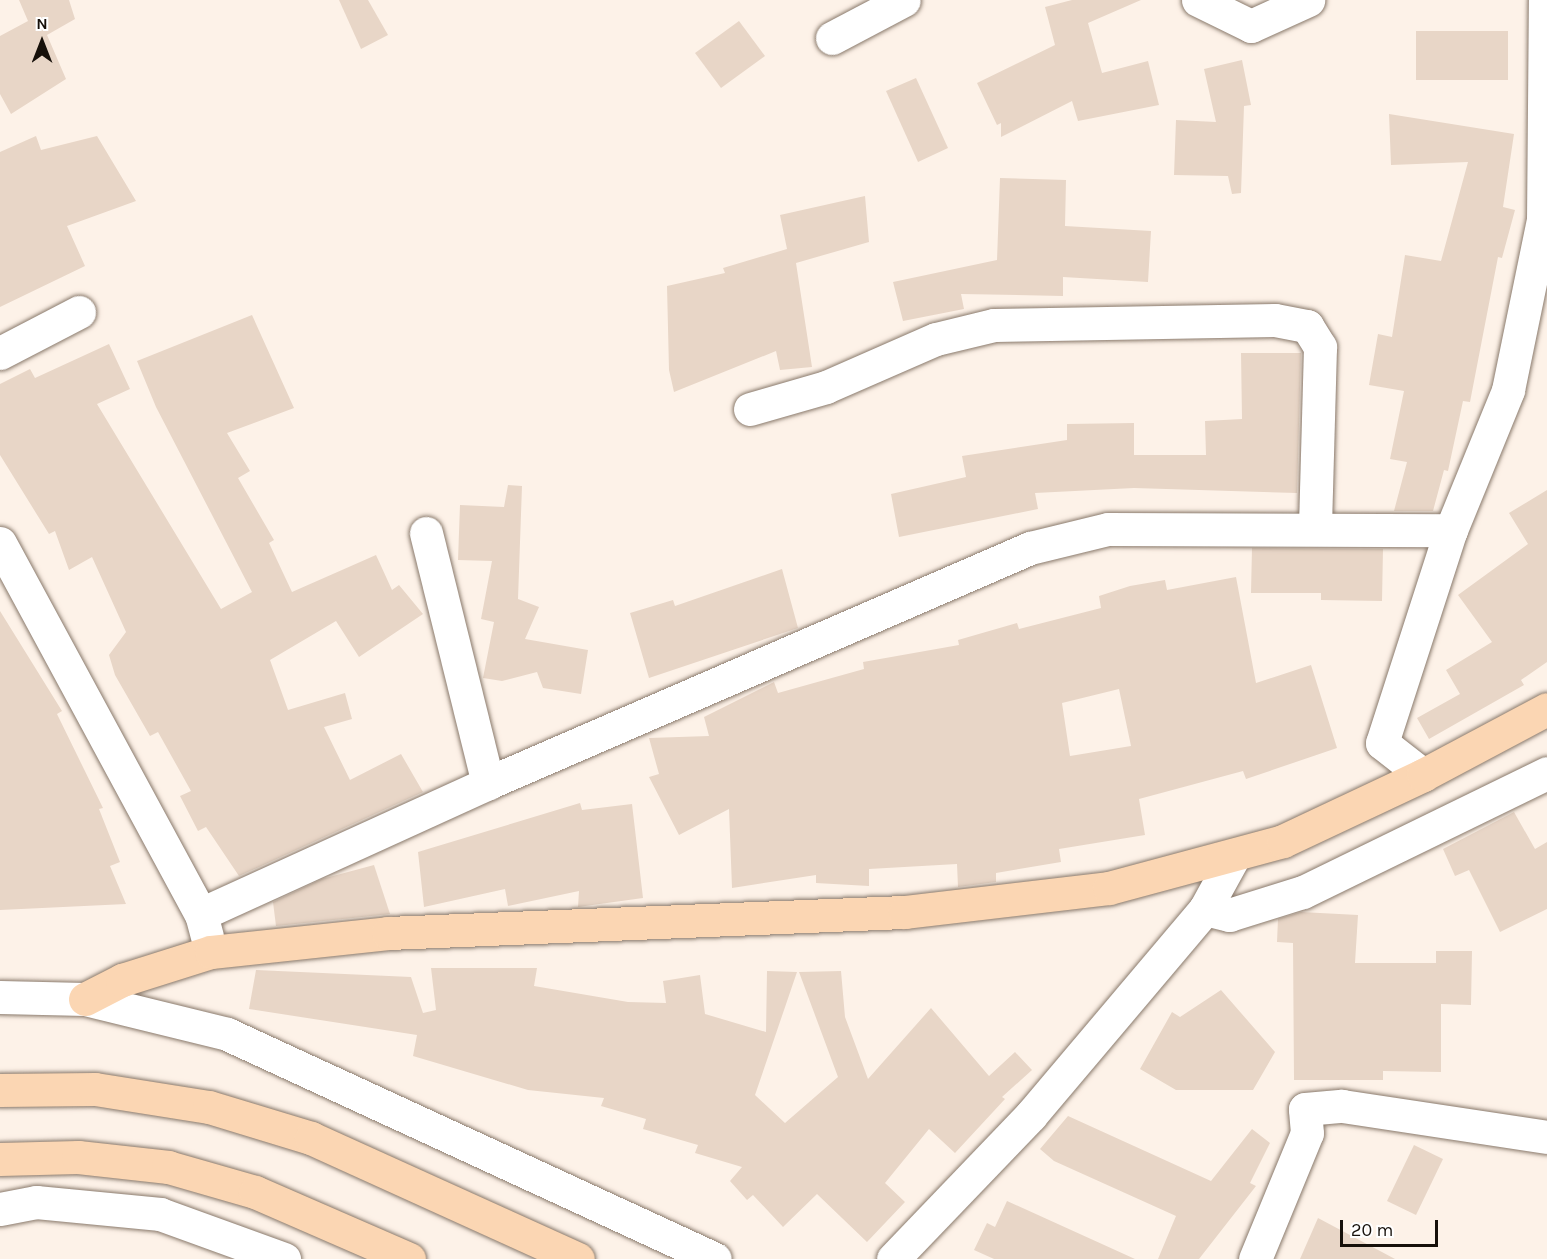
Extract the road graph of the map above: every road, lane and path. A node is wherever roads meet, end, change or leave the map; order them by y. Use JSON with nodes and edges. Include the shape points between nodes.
{"nodes":[{"id":1,"x":904,"y":0,"type":"edge"},
{"id":2,"x":1198,"y":0,"type":"edge"},
{"id":3,"x":1308,"y":0,"type":"edge"},
{"id":4,"x":1545,"y":0,"type":"edge"},
{"id":5,"x":832,"y":38,"type":"dead end"},
{"id":6,"x":79,"y":312,"type":"dead end"},
{"id":7,"x":0,"y":353,"type":"edge"},
{"id":8,"x":750,"y":409,"type":"dead end"},
{"id":9,"x":1315,"y":527,"type":"junction"},
{"id":10,"x":1451,"y":530,"type":"junction"},
{"id":11,"x":426,"y":533,"type":"dead end"},
{"id":12,"x":0,"y":543,"type":"edge"},
{"id":13,"x":1547,"y":709,"type":"edge"},
{"id":14,"x":1547,"y":773,"type":"edge"},
{"id":15,"x":1423,"y":775,"type":"junction"},
{"id":16,"x":488,"y":783,"type":"junction"},
{"id":17,"x":1233,"y":858,"type":"junction"},
{"id":18,"x":1205,"y":909,"type":"junction"},
{"id":19,"x":201,"y":914,"type":"junction"},
{"id":20,"x":211,"y":952,"type":"junction"},
{"id":21,"x":0,"y":997,"type":"edge"},
{"id":22,"x":85,"y":999,"type":"junction"},
{"id":23,"x":0,"y":1090,"type":"edge"},
{"id":24,"x":1547,"y":1137,"type":"edge"},
{"id":25,"x":0,"y":1159,"type":"edge"},
{"id":26,"x":0,"y":1209,"type":"edge"},
{"id":27,"x":284,"y":1259,"type":"edge"},
{"id":28,"x":409,"y":1259,"type":"edge"},
{"id":29,"x":578,"y":1259,"type":"edge"},
{"id":30,"x":715,"y":1259,"type":"edge"},
{"id":31,"x":893,"y":1259,"type":"edge"},
{"id":32,"x":1255,"y":1259,"type":"edge"}],
"edges":[{"from":1,"to":5,"type":"street"},
{"from":2,"to":3,"type":"street","via":[[1251,26]]},
{"from":4,"to":10,"type":"street","via":[[1543,220],[1508,390]]},
{"from":6,"to":7,"type":"street"},
{"from":8,"to":9,"type":"street","via":[[826,387],[936,339],[994,325],[1275,320],[1307,326],[1320,347]]},
{"from":9,"to":10,"type":"street"},
{"from":9,"to":16,"type":"street","via":[[1108,529],[1030,548]]},
{"from":10,"to":15,"type":"street","via":[[1382,742]]},
{"from":11,"to":16,"type":"street"},
{"from":12,"to":19,"type":"street"},
{"from":13,"to":15,"type":"main road"},
{"from":14,"to":18,"type":"street","via":[[1303,892],[1229,915]]},
{"from":15,"to":17,"type":"main road","via":[[1283,840]]},
{"from":16,"to":19,"type":"street"},
{"from":17,"to":18,"type":"street"},
{"from":17,"to":20,"type":"main road","via":[[1109,888],[905,912],[388,933]]},
{"from":18,"to":31,"type":"street","via":[[1031,1114]]},
{"from":19,"to":20,"type":"street"},
{"from":20,"to":22,"type":"main road","via":[[122,980]]},
{"from":21,"to":22,"type":"street"},
{"from":22,"to":30,"type":"street","via":[[227,1034]]},
{"from":23,"to":29,"type":"main road","via":[[95,1089],[209,1107],[311,1138]]},
{"from":24,"to":32,"type":"street","via":[[1342,1106],[1305,1109],[1307,1133]]},
{"from":25,"to":28,"type":"main road","via":[[78,1156],[168,1167],[255,1192]]},
{"from":26,"to":27,"type":"street","via":[[36,1202],[160,1214]]}]}
